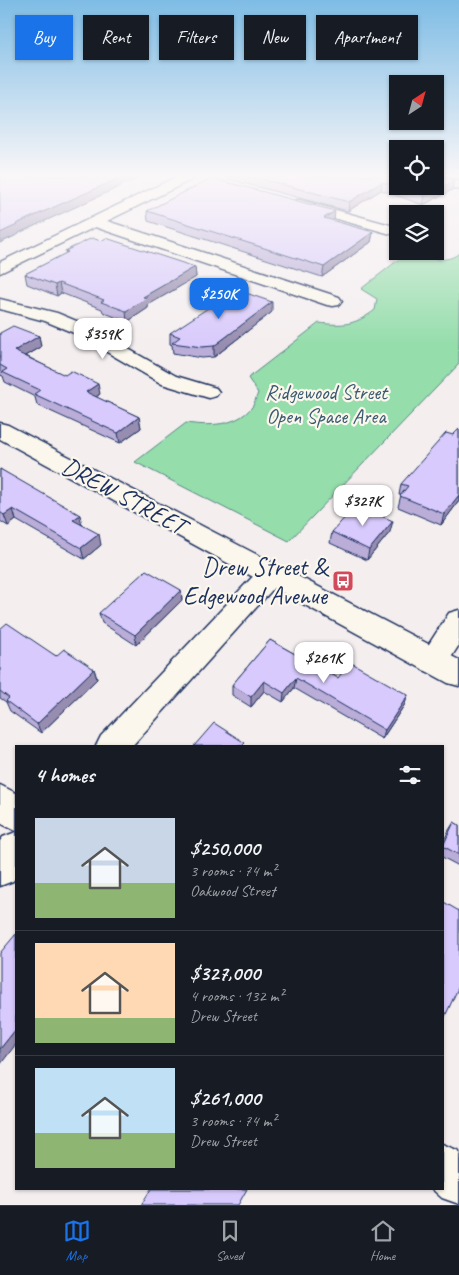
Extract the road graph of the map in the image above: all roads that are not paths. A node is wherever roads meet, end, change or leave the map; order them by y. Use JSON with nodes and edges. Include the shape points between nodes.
{"nodes":[{"id":1,"x":73,"y":232,"type":"edge"},
{"id":2,"x":125,"y":232,"type":"edge"},
{"id":3,"x":0,"y":268,"type":"edge"},
{"id":4,"x":333,"y":301,"type":"dead end"},
{"id":5,"x":0,"y":304,"type":"edge"},
{"id":6,"x":209,"y":392,"type":"dead end"},
{"id":7,"x":0,"y":430,"type":"edge"},
{"id":8,"x":271,"y":574,"type":"junction"},
{"id":9,"x":459,"y":621,"type":"edge"},
{"id":10,"x":433,"y":661,"type":"junction"},
{"id":11,"x":459,"y":674,"type":"edge"},
{"id":12,"x":113,"y":745,"type":"edge"},
{"id":13,"x":0,"y":801,"type":"edge"},
{"id":14,"x":15,"y":813,"type":"edge"},
{"id":15,"x":15,"y":851,"type":"edge"},
{"id":16,"x":0,"y":868,"type":"edge"},
{"id":17,"x":444,"y":1169,"type":"edge"},
{"id":18,"x":459,"y":1181,"type":"edge"}],
"edges":[{"from":1,"to":3,"type":"street"},
{"from":2,"to":4,"type":"street"},
{"from":5,"to":6,"type":"street","via":[[51,317],[80,329],[169,380]]},
{"from":7,"to":8,"type":"street","name":"DREW STREET"},
{"from":8,"to":10,"type":"street","name":"DREW STREET"},
{"from":8,"to":12,"type":"street"},
{"from":9,"to":10,"type":"street"},
{"from":10,"to":11,"type":"street","name":"DREW STREET"},
{"from":13,"to":14,"type":"street"},
{"from":15,"to":16,"type":"street"},
{"from":17,"to":18,"type":"street"}]}
